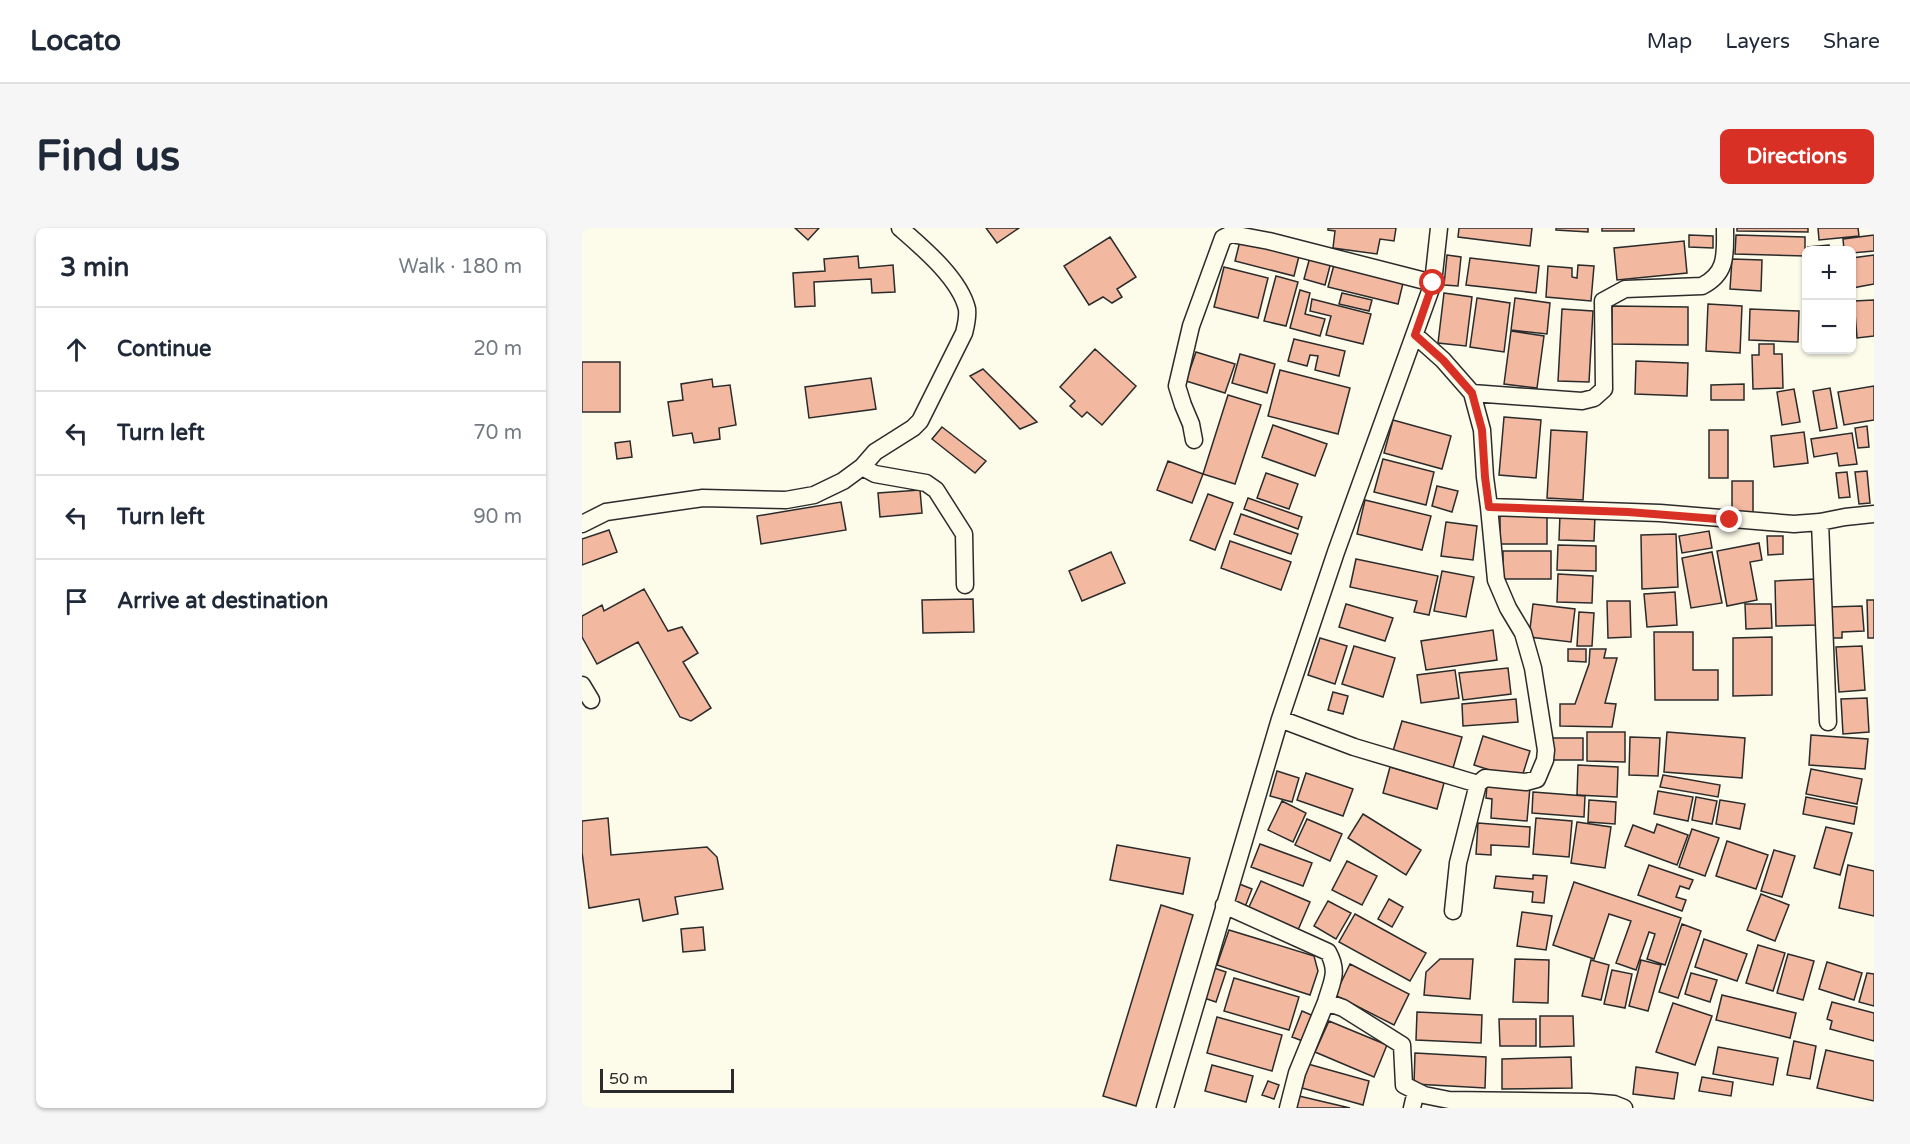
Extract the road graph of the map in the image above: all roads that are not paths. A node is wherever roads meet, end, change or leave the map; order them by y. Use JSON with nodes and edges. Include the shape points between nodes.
{"nodes":[{"id":1,"x":900,"y":228,"type":"edge"},
{"id":2,"x":1439,"y":228,"type":"edge"},
{"id":3,"x":1725,"y":228,"type":"edge"},
{"id":4,"x":1433,"y":283,"type":"junction"},
{"id":5,"x":1415,"y":335,"type":"junction"},
{"id":6,"x":1472,"y":393,"type":"junction"},
{"id":7,"x":1194,"y":440,"type":"dead end"},
{"id":8,"x":862,"y":467,"type":"junction"},
{"id":9,"x":1489,"y":507,"type":"junction"},
{"id":10,"x":1874,"y":514,"type":"edge"},
{"id":11,"x":1820,"y":522,"type":"junction"},
{"id":12,"x":582,"y":524,"type":"edge"},
{"id":13,"x":964,"y":585,"type":"dead end"},
{"id":14,"x":582,"y":685,"type":"edge"},
{"id":15,"x":591,"y":700,"type":"dead end"},
{"id":16,"x":1280,"y":719,"type":"junction"},
{"id":17,"x":1828,"y":722,"type":"dead end"},
{"id":18,"x":1478,"y":784,"type":"junction"},
{"id":19,"x":1224,"y":905,"type":"junction"},
{"id":20,"x":1453,"y":911,"type":"dead end"},
{"id":21,"x":1326,"y":1002,"type":"junction"},
{"id":22,"x":1416,"y":1091,"type":"junction"},
{"id":23,"x":1165,"y":1108,"type":"edge"},
{"id":24,"x":1288,"y":1108,"type":"edge"},
{"id":25,"x":1412,"y":1108,"type":"edge"},
{"id":26,"x":1624,"y":1108,"type":"edge"}],
"edges":[{"from":1,"to":8,"type":"street","via":[[932,256],[959,290],[968,320],[920,421],[875,452]]},
{"from":2,"to":4,"type":"street"},
{"from":3,"to":6,"type":"street","via":[[1725,260],[1712,281],[1702,286],[1625,289],[1604,301],[1604,389],[1594,398],[1582,401]]},
{"from":4,"to":5,"type":"street"},
{"from":4,"to":7,"type":"street","via":[[1269,241],[1231,234],[1223,238],[1191,326],[1178,386]]},
{"from":5,"to":6,"type":"street"},
{"from":5,"to":16,"type":"street"},
{"from":6,"to":9,"type":"street","via":[[1482,430]]},
{"from":8,"to":12,"type":"street","via":[[814,495],[786,501],[703,498],[606,512]]},
{"from":8,"to":13,"type":"street","via":[[875,474],[926,483],[936,489],[964,534]]},
{"from":9,"to":11,"type":"street","via":[[1660,513],[1794,524]]},
{"from":9,"to":18,"type":"street","via":[[1496,580],[1523,633],[1533,668],[1546,750],[1537,779],[1526,782],[1485,778]]},
{"from":10,"to":11,"type":"street"},
{"from":11,"to":17,"type":"street"},
{"from":14,"to":15,"type":"street"},
{"from":16,"to":18,"type":"street","via":[[1354,747]]},
{"from":16,"to":19,"type":"street"},
{"from":18,"to":20,"type":"street","via":[[1458,863]]},
{"from":19,"to":21,"type":"street","via":[[1328,952],[1335,964]]},
{"from":19,"to":23,"type":"street"},
{"from":21,"to":22,"type":"street","via":[[1359,1017],[1402,1045],[1404,1085]]},
{"from":21,"to":24,"type":"street","via":[[1297,1072]]},
{"from":22,"to":25,"type":"street"},
{"from":22,"to":26,"type":"street","via":[[1449,1100],[1589,1102]]}]}
